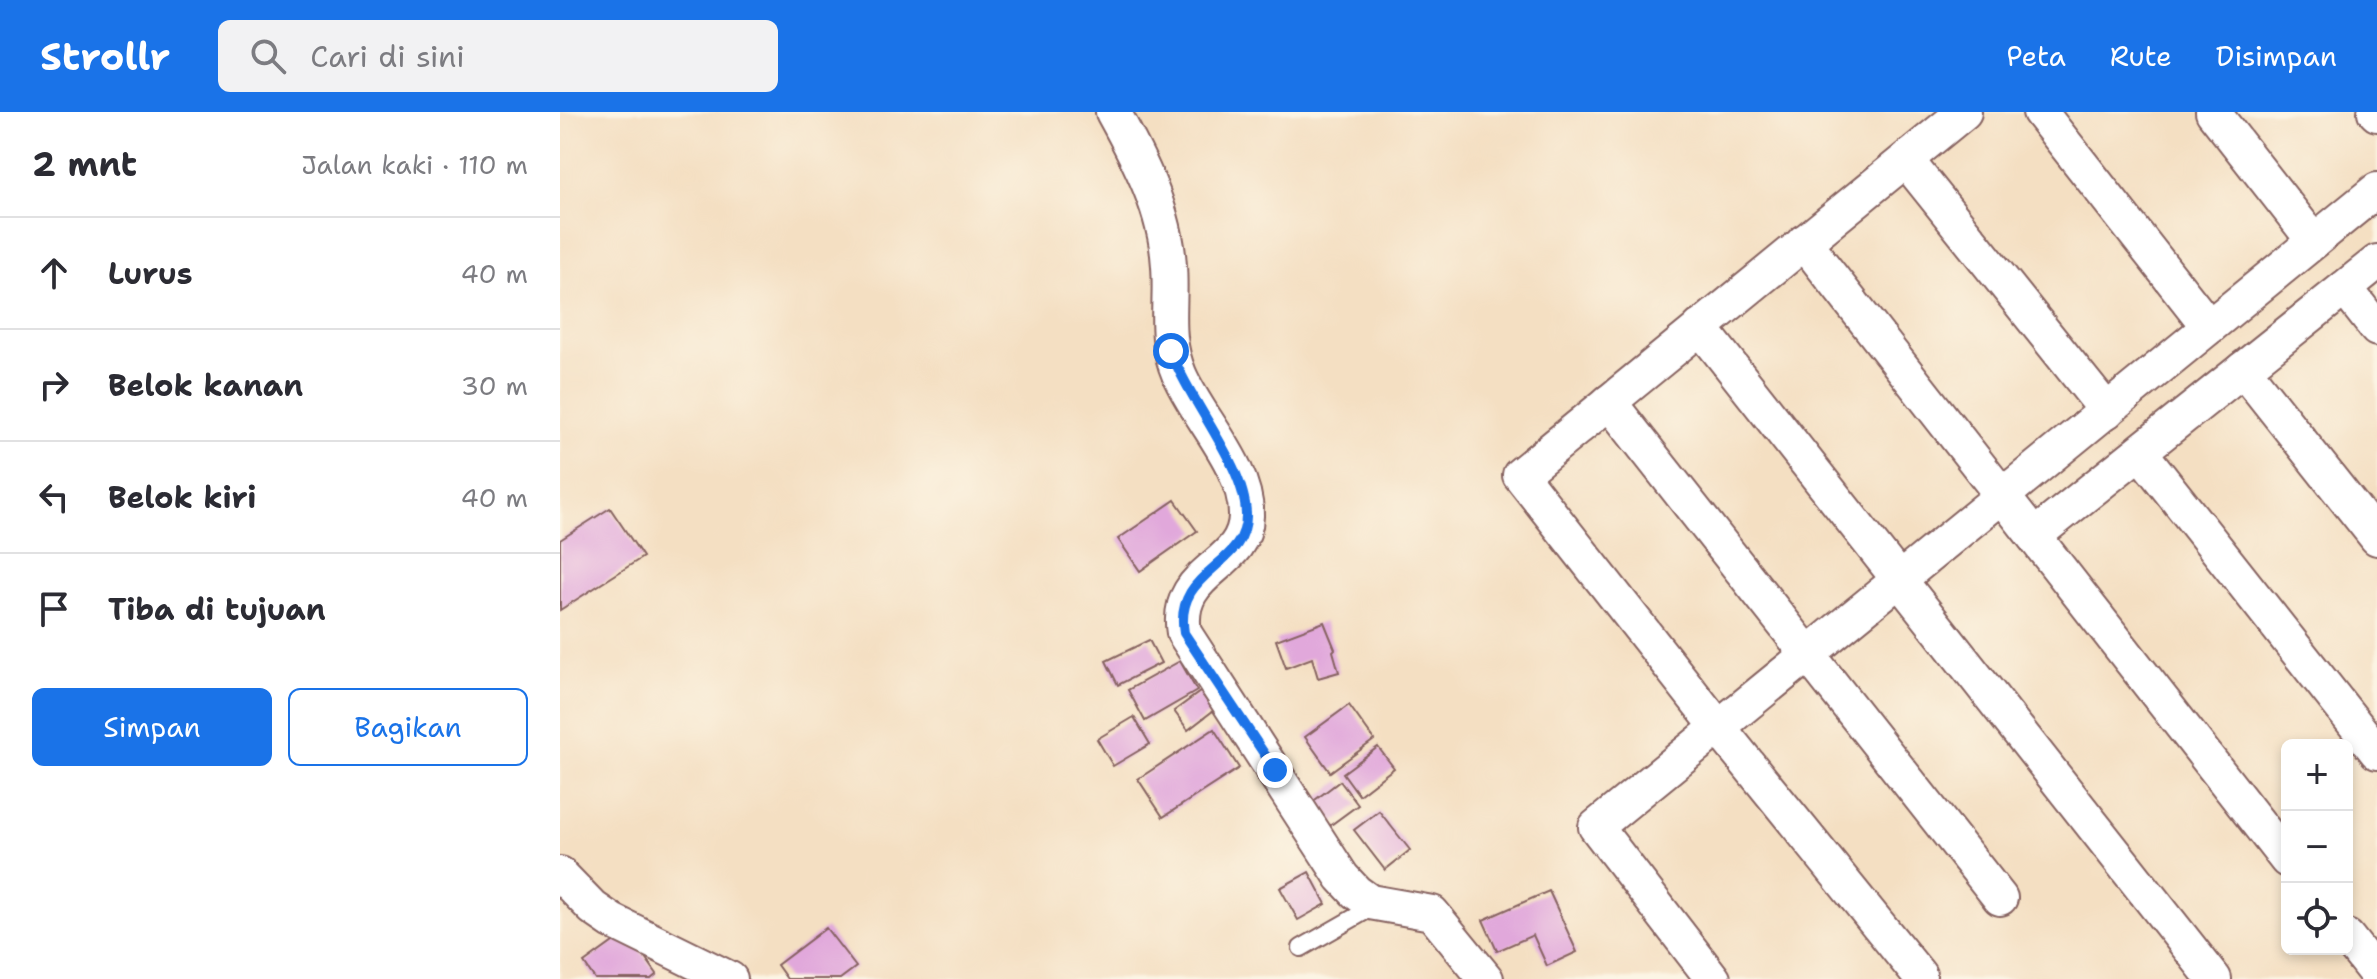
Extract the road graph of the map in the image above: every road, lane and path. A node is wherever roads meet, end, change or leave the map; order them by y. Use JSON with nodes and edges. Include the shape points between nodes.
{"nodes":[{"id":1,"x":1113,"y":112,"type":"edge"},
{"id":2,"x":1964,"y":112,"type":"edge"},
{"id":3,"x":2040,"y":112,"type":"edge"},
{"id":4,"x":2213,"y":112,"type":"edge"},
{"id":5,"x":1906,"y":160,"type":"junction"},
{"id":6,"x":2377,"y":190,"type":"edge"},
{"id":7,"x":2314,"y":241,"type":"junction"},
{"id":8,"x":1804,"y":242,"type":"junction"},
{"id":9,"x":2377,"y":262,"type":"edge"},
{"id":10,"x":2345,"y":288,"type":"junction"},
{"id":11,"x":1700,"y":327,"type":"junction"},
{"id":12,"x":2209,"y":327,"type":"junction"},
{"id":13,"x":2377,"y":329,"type":"edge"},
{"id":14,"x":2243,"y":369,"type":"junction"},
{"id":15,"x":1609,"y":402,"type":"junction"},
{"id":16,"x":2107,"y":411,"type":"junction"},
{"id":17,"x":2140,"y":452,"type":"junction"},
{"id":18,"x":2002,"y":496,"type":"junction"},
{"id":19,"x":2034,"y":536,"type":"junction"},
{"id":20,"x":2377,"y":538,"type":"edge"},
{"id":21,"x":1899,"y":580,"type":"junction"},
{"id":22,"x":1808,"y":655,"type":"junction"},
{"id":23,"x":1718,"y":727,"type":"junction"},
{"id":24,"x":2377,"y":752,"type":"edge"},
{"id":25,"x":2281,"y":852,"type":"edge"},
{"id":26,"x":560,"y":874,"type":"edge"},
{"id":27,"x":2000,"y":898,"type":"dead end"},
{"id":28,"x":1379,"y":903,"type":"junction"},
{"id":29,"x":2353,"y":945,"type":"edge"},
{"id":30,"x":1301,"y":948,"type":"dead end"},
{"id":31,"x":1919,"y":975,"type":"dead end"},
{"id":32,"x":2377,"y":975,"type":"edge"},
{"id":33,"x":730,"y":979,"type":"edge"},
{"id":34,"x":1486,"y":979,"type":"edge"},
{"id":35,"x":1713,"y":979,"type":"edge"},
{"id":36,"x":2214,"y":979,"type":"edge"}],
"edges":[{"from":1,"to":28,"type":"street","via":[[1132,146],[1165,236],[1171,351],[1240,480],[1245,501],[1244,533],[1238,544],[1191,589],[1184,603],[1184,633],[1342,877],[1370,902]]},
{"from":2,"to":5,"type":"street"},
{"from":3,"to":12,"type":"street"},
{"from":4,"to":7,"type":"street"},
{"from":5,"to":8,"type":"street"},
{"from":5,"to":16,"type":"street"},
{"from":6,"to":7,"type":"street"},
{"from":7,"to":12,"type":"street"},
{"from":8,"to":11,"type":"street"},
{"from":8,"to":18,"type":"street"},
{"from":9,"to":10,"type":"street"},
{"from":10,"to":13,"type":"street"},
{"from":10,"to":14,"type":"street"},
{"from":11,"to":15,"type":"street"},
{"from":11,"to":21,"type":"street"},
{"from":12,"to":16,"type":"street"},
{"from":14,"to":17,"type":"street"},
{"from":14,"to":20,"type":"street"},
{"from":15,"to":22,"type":"street"},
{"from":15,"to":23,"type":"street","via":[[1520,475]]},
{"from":16,"to":18,"type":"street"},
{"from":17,"to":19,"type":"street"},
{"from":17,"to":24,"type":"street"},
{"from":18,"to":19,"type":"street"},
{"from":18,"to":21,"type":"street"},
{"from":19,"to":25,"type":"street"},
{"from":21,"to":22,"type":"street"},
{"from":21,"to":36,"type":"street"},
{"from":22,"to":23,"type":"street"},
{"from":22,"to":27,"type":"street"},
{"from":23,"to":31,"type":"street"},
{"from":23,"to":35,"type":"street","via":[[1596,827]]},
{"from":26,"to":33,"type":"street","via":[[612,921]]},
{"from":28,"to":30,"type":"lane"},
{"from":28,"to":34,"type":"street","via":[[1432,913]]},
{"from":29,"to":32,"type":"street"}]}
